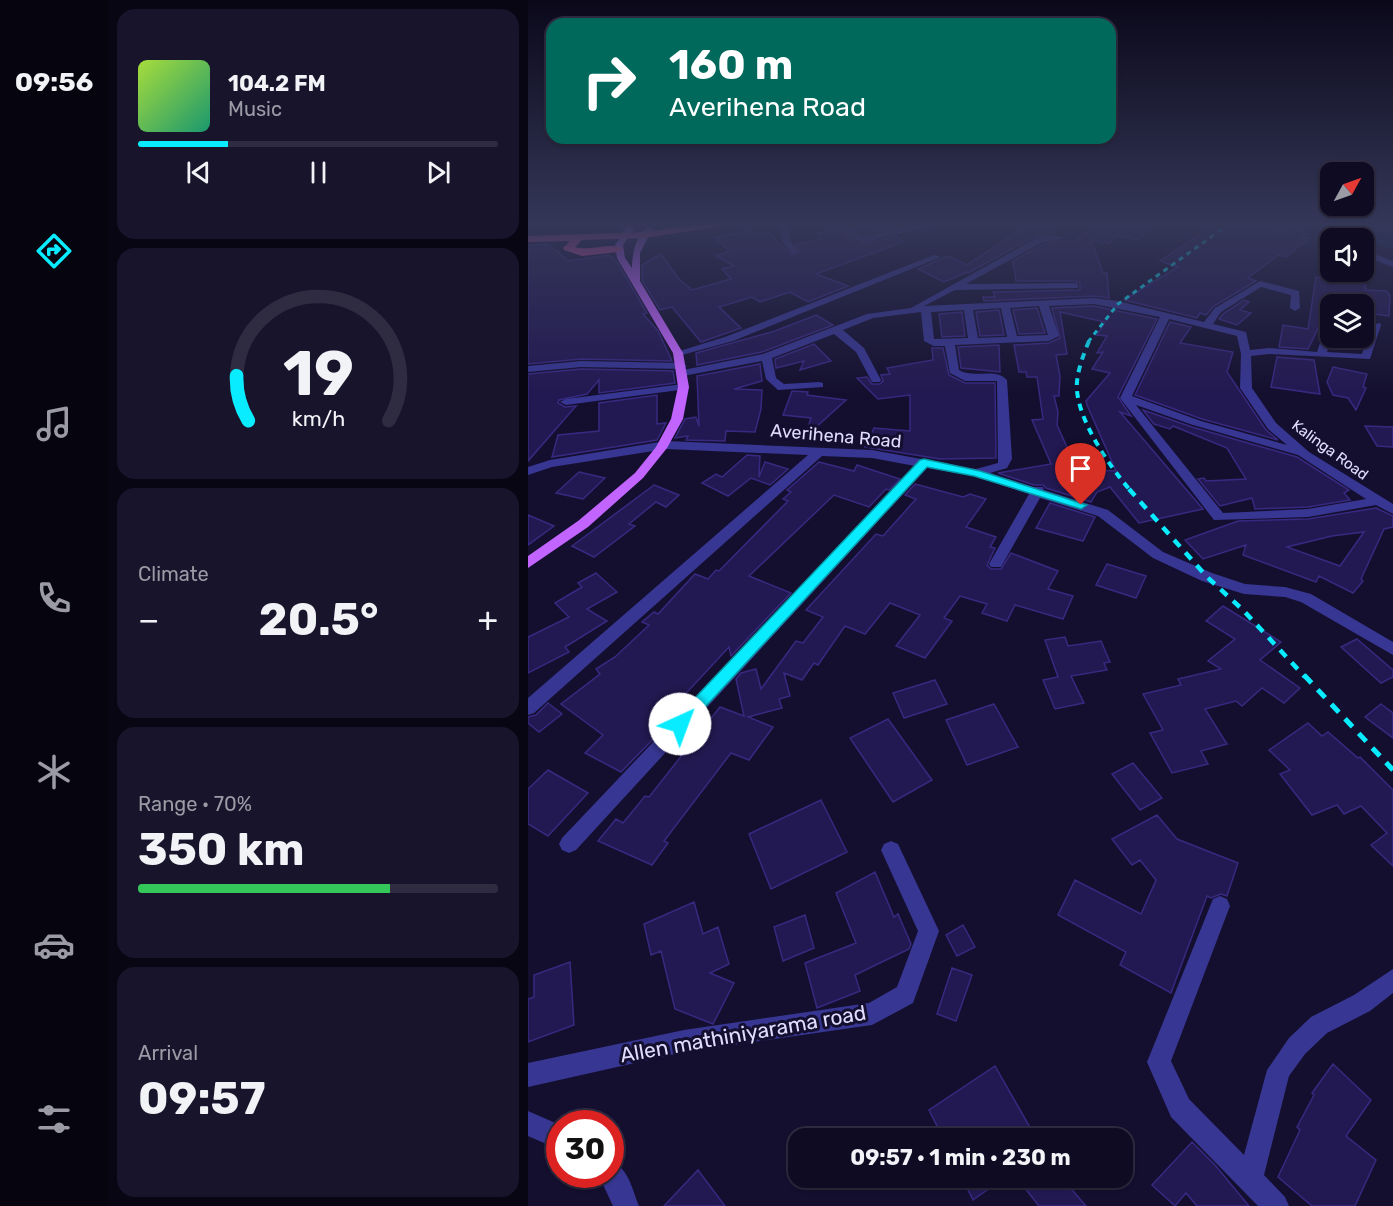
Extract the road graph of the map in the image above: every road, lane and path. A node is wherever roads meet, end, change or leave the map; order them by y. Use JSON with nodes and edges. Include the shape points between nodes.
{"nodes":[{"id":1,"x":636,"y":280,"type":"edge"},
{"id":2,"x":878,"y":280,"type":"edge"},
{"id":3,"x":965,"y":280,"type":"edge"},
{"id":4,"x":1075,"y":286,"type":"dead end"},
{"id":5,"x":950,"y":288,"type":"junction"},
{"id":6,"x":1043,"y":303,"type":"junction"},
{"id":7,"x":1005,"y":305,"type":"junction"},
{"id":8,"x":968,"y":306,"type":"junction"},
{"id":9,"x":1294,"y":308,"type":"dead end"},
{"id":10,"x":926,"y":309,"type":"junction"},
{"id":11,"x":910,"y":310,"type":"junction"},
{"id":12,"x":1166,"y":315,"type":"junction"},
{"id":13,"x":1207,"y":325,"type":"junction"},
{"id":14,"x":1376,"y":325,"type":"dead end"},
{"id":15,"x":836,"y":330,"type":"junction"},
{"id":16,"x":1012,"y":340,"type":"junction"},
{"id":17,"x":973,"y":341,"type":"junction"},
{"id":18,"x":950,"y":343,"type":"junction"},
{"id":19,"x":1323,"y":348,"type":"edge"},
{"id":20,"x":678,"y":353,"type":"junction"},
{"id":21,"x":1246,"y":354,"type":"junction"},
{"id":22,"x":1321,"y":355,"type":"junction"},
{"id":23,"x":766,"y":357,"type":"junction"},
{"id":24,"x":528,"y":369,"type":"edge"},
{"id":25,"x":683,"y":370,"type":"junction"},
{"id":26,"x":876,"y":380,"type":"dead end"},
{"id":27,"x":819,"y":385,"type":"dead end"},
{"id":28,"x":683,"y":387,"type":"junction"},
{"id":29,"x":1126,"y":398,"type":"junction"},
{"id":30,"x":566,"y":402,"type":"dead end"},
{"id":31,"x":666,"y":445,"type":"junction"},
{"id":32,"x":821,"y":450,"type":"junction"},
{"id":33,"x":1305,"y":454,"type":"junction"},
{"id":34,"x":924,"y":463,"type":"junction"},
{"id":35,"x":528,"y":471,"type":"edge"},
{"id":36,"x":976,"y":473,"type":"junction"},
{"id":37,"x":1038,"y":490,"type":"junction"},
{"id":38,"x":1376,"y":501,"type":"junction"},
{"id":39,"x":1393,"y":510,"type":"edge"},
{"id":40,"x":528,"y":563,"type":"edge"},
{"id":41,"x":996,"y":564,"type":"dead end"},
{"id":42,"x":1393,"y":649,"type":"edge"},
{"id":43,"x":528,"y":708,"type":"edge"},
{"id":44,"x":569,"y":844,"type":"dead end"},
{"id":45,"x":891,"y":850,"type":"dead end"},
{"id":46,"x":1220,"y":906,"type":"dead end"},
{"id":47,"x":1393,"y":980,"type":"edge"},
{"id":48,"x":528,"y":1075,"type":"edge"},
{"id":49,"x":528,"y":1123,"type":"edge"},
{"id":50,"x":546,"y":1131,"type":"edge"},
{"id":51,"x":1250,"y":1180,"type":"junction"},
{"id":52,"x":619,"y":1188,"type":"edge"},
{"id":53,"x":626,"y":1206,"type":"edge"},
{"id":54,"x":1275,"y":1206,"type":"edge"}],
"edges":[{"from":1,"to":20,"type":"main road"},
{"from":2,"to":20,"type":"street","via":[[729,339]]},
{"from":3,"to":5,"type":"street"},
{"from":4,"to":5,"type":"street"},
{"from":5,"to":11,"type":"street"},
{"from":6,"to":7,"type":"street"},
{"from":6,"to":12,"type":"street","via":[[1118,304]]},
{"from":6,"to":16,"type":"street","via":[[1054,336]]},
{"from":7,"to":8,"type":"street"},
{"from":7,"to":16,"type":"street"},
{"from":8,"to":10,"type":"street"},
{"from":8,"to":17,"type":"street"},
{"from":9,"to":13,"type":"street","via":[[1296,293],[1260,284],[1218,310]]},
{"from":10,"to":11,"type":"street"},
{"from":10,"to":18,"type":"street","via":[[929,341]]},
{"from":11,"to":15,"type":"street","via":[[870,316]]},
{"from":12,"to":13,"type":"street"},
{"from":12,"to":29,"type":"street"},
{"from":13,"to":21,"type":"street","via":[[1242,334]]},
{"from":14,"to":22,"type":"street","via":[[1366,357]]},
{"from":15,"to":23,"type":"street"},
{"from":15,"to":26,"type":"street","via":[[860,350]]},
{"from":16,"to":17,"type":"street"},
{"from":17,"to":18,"type":"street"},
{"from":18,"to":36,"type":"street","via":[[954,371],[965,378],[1002,380],[1006,459],[1003,465]]},
{"from":19,"to":22,"type":"street"},
{"from":20,"to":25,"type":"main road"},
{"from":21,"to":22,"type":"street","via":[[1269,351]]},
{"from":21,"to":33,"type":"street","name":"Kalinga Road","via":[[1246,388],[1272,426]]},
{"from":23,"to":25,"type":"street"},
{"from":23,"to":27,"type":"street","via":[[771,379],[782,388]]},
{"from":24,"to":25,"type":"street","via":[[581,364]]},
{"from":25,"to":28,"type":"main road"},
{"from":28,"to":30,"type":"street"},
{"from":28,"to":31,"type":"main road","via":[[678,422]]},
{"from":29,"to":33,"type":"street"},
{"from":29,"to":38,"type":"street","via":[[1219,518],[1308,513]]},
{"from":31,"to":32,"type":"street","name":"Averihena Road"},
{"from":31,"to":35,"type":"street","name":"Averihena Road"},
{"from":31,"to":40,"type":"main road","via":[[582,525]]},
{"from":32,"to":34,"type":"street","name":"Averihena Road"},
{"from":32,"to":43,"type":"street"},
{"from":33,"to":38,"type":"street","name":"Kalinga Road"},
{"from":34,"to":36,"type":"street","name":"Averihena Road"},
{"from":34,"to":44,"type":"street"},
{"from":36,"to":37,"type":"street","name":"Averihena Road"},
{"from":37,"to":41,"type":"street"},
{"from":37,"to":42,"type":"street","name":"Averihena Road","via":[[1103,513],[1158,555],[1207,577],[1244,589],[1285,592],[1305,598]]},
{"from":38,"to":39,"type":"street","name":"Kalinga Road"},
{"from":45,"to":48,"type":"street","name":"Allen mathiniyarama road","via":[[930,931],[905,995],[872,1014],[684,1041]]},
{"from":46,"to":51,"type":"street","via":[[1159,1062],[1180,1108]]},
{"from":47,"to":51,"type":"street","via":[[1362,1003],[1319,1025],[1279,1070]]},
{"from":49,"to":50,"type":"street"},
{"from":51,"to":54,"type":"street"},
{"from":52,"to":53,"type":"street"}]}
